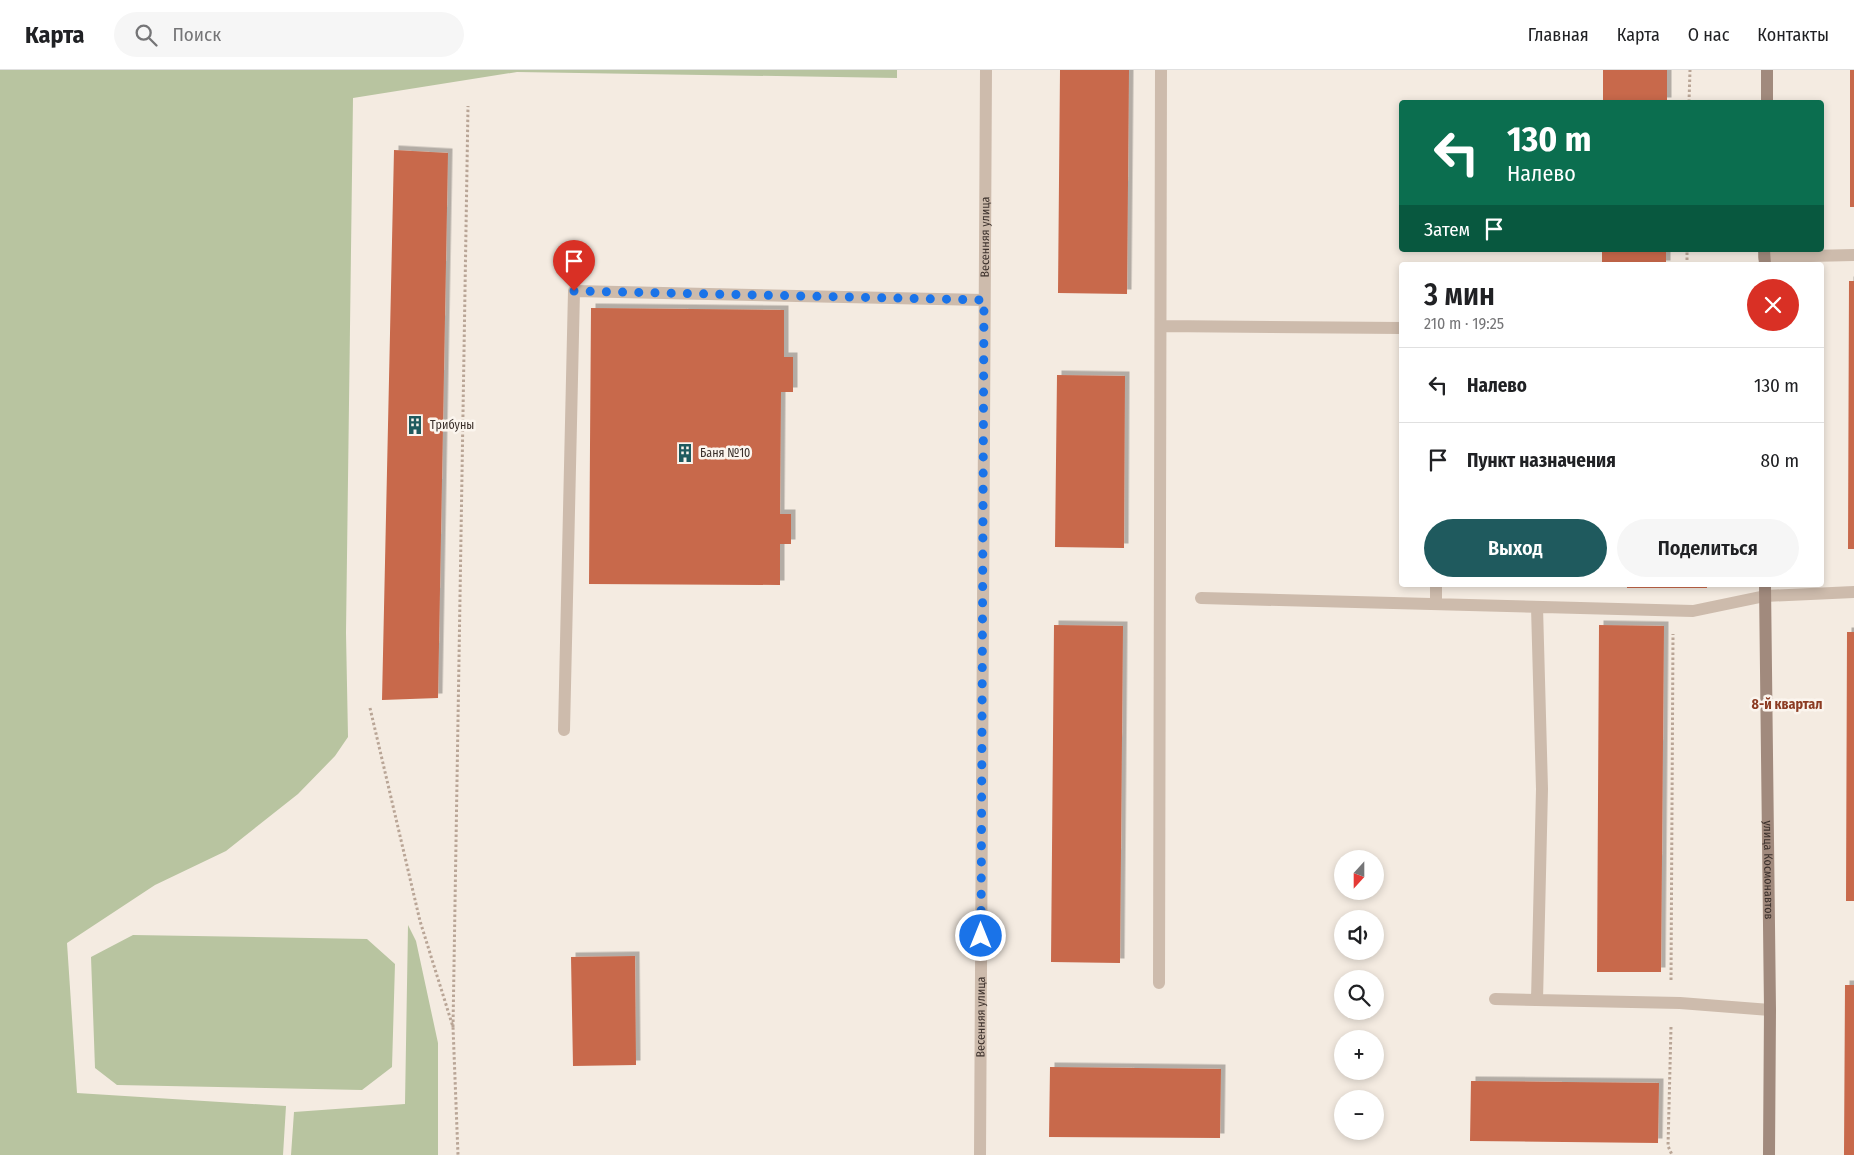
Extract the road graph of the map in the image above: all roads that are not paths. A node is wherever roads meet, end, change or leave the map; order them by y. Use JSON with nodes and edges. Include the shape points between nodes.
{"nodes":[{"id":1,"x":986,"y":70,"type":"edge"},
{"id":2,"x":1161,"y":70,"type":"edge"},
{"id":3,"x":1767,"y":70,"type":"edge"},
{"id":4,"x":1766,"y":100,"type":"edge"},
{"id":5,"x":1854,"y":255,"type":"edge"},
{"id":6,"x":1764,"y":257,"type":"edge"},
{"id":7,"x":984,"y":300,"type":"junction"},
{"id":8,"x":1161,"y":326,"type":"junction"},
{"id":9,"x":1399,"y":328,"type":"edge"},
{"id":10,"x":1436,"y":587,"type":"edge"},
{"id":11,"x":1765,"y":591,"type":"edge"},
{"id":12,"x":1854,"y":592,"type":"edge"},
{"id":13,"x":1201,"y":598,"type":"dead end"},
{"id":14,"x":1436,"y":604,"type":"junction"},
{"id":15,"x":1537,"y":607,"type":"junction"},
{"id":16,"x":564,"y":730,"type":"dead end"},
{"id":17,"x":1159,"y":983,"type":"dead end"},
{"id":18,"x":1495,"y":999,"type":"dead end"},
{"id":19,"x":1538,"y":1000,"type":"junction"},
{"id":20,"x":1770,"y":1010,"type":"junction"},
{"id":21,"x":980,"y":1155,"type":"edge"},
{"id":22,"x":1769,"y":1155,"type":"edge"}],
"edges":[{"from":1,"to":7,"type":"street","name":"Весенняя улица"},
{"from":2,"to":8,"type":"street"},
{"from":3,"to":4,"type":"street"},
{"from":5,"to":6,"type":"street"},
{"from":7,"to":16,"type":"street","via":[[574,291]]},
{"from":7,"to":21,"type":"street","name":"Весенняя улица"},
{"from":8,"to":9,"type":"street"},
{"from":8,"to":17,"type":"street"},
{"from":10,"to":14,"type":"street"},
{"from":11,"to":12,"type":"street"},
{"from":11,"to":15,"type":"street","via":[[1693,612]]},
{"from":11,"to":20,"type":"street","name":"улица Космонавтов"},
{"from":13,"to":14,"type":"street"},
{"from":14,"to":15,"type":"street"},
{"from":15,"to":19,"type":"street","via":[[1542,789]]},
{"from":18,"to":19,"type":"street"},
{"from":19,"to":20,"type":"street","via":[[1671,1002]]},
{"from":20,"to":22,"type":"street","name":"улица Космонавтов"}]}
